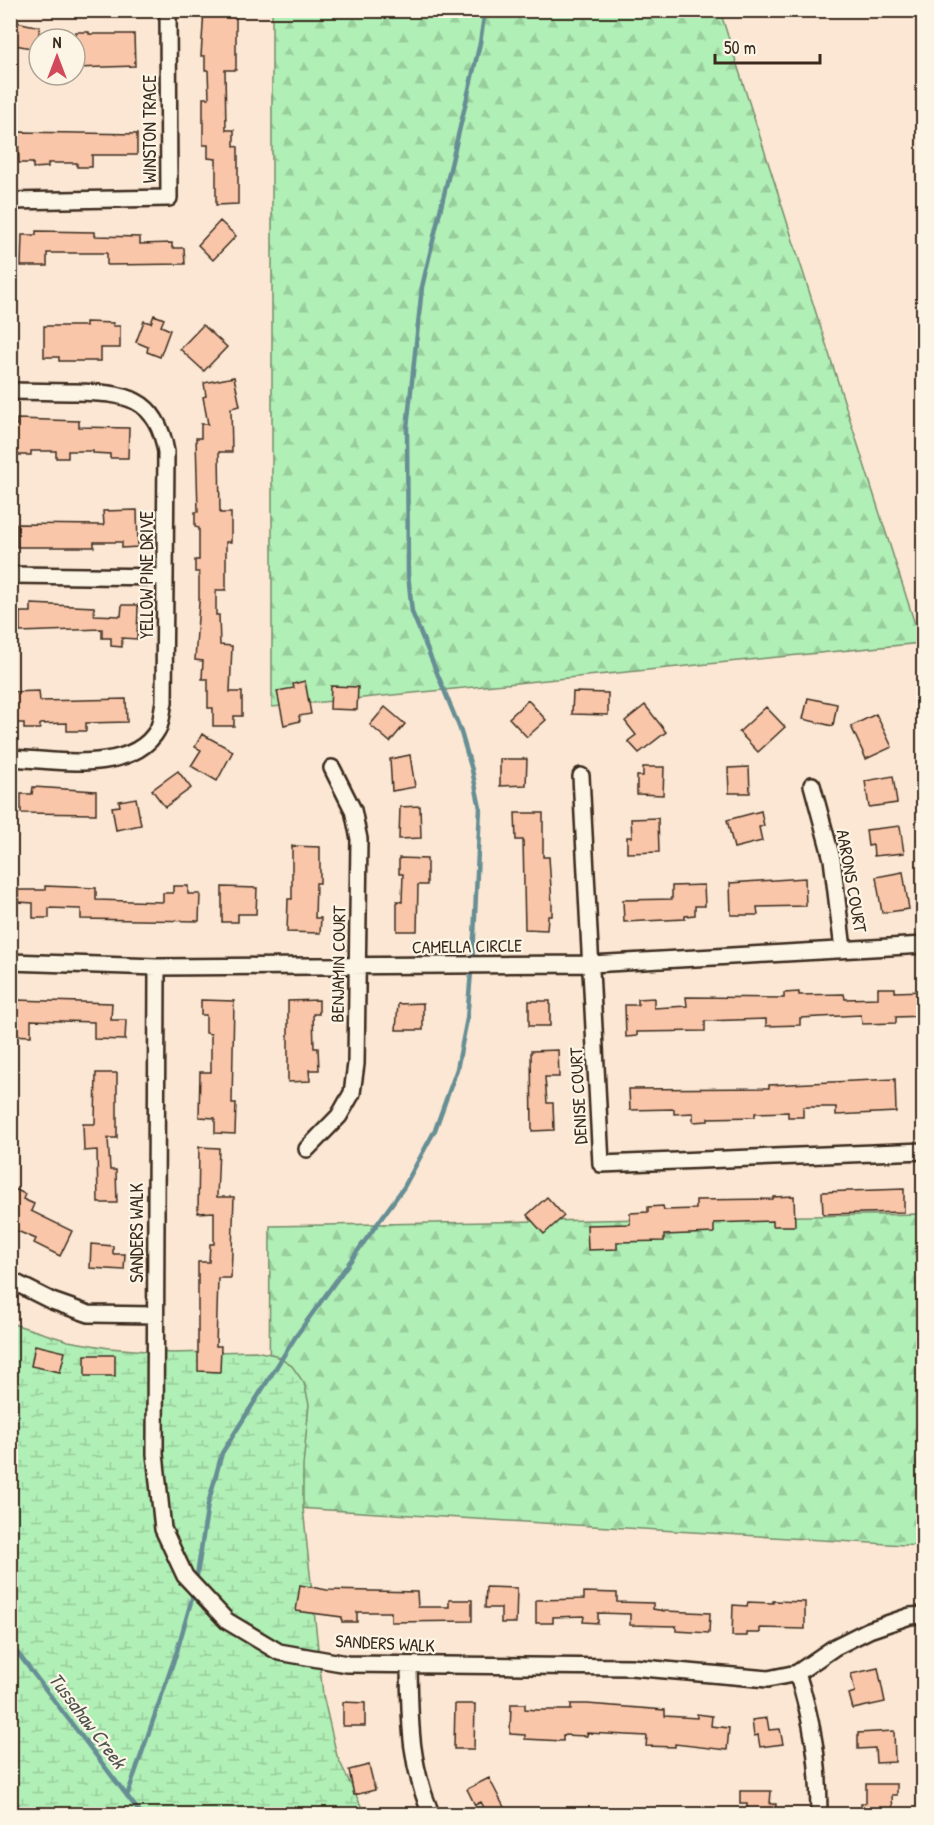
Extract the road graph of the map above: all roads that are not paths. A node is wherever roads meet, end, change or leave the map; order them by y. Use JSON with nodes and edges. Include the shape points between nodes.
{"nodes":[{"id":1,"x":168,"y":10,"type":"edge"},
{"id":2,"x":10,"y":201,"type":"edge"},
{"id":3,"x":10,"y":391,"type":"edge"},
{"id":4,"x":10,"y":575,"type":"edge"},
{"id":5,"x":165,"y":577,"type":"junction"},
{"id":6,"x":10,"y":758,"type":"edge"},
{"id":7,"x":332,"y":768,"type":"dead end"},
{"id":8,"x":581,"y":776,"type":"dead end"},
{"id":9,"x":812,"y":785,"type":"dead end"},
{"id":10,"x":924,"y":945,"type":"edge"},
{"id":11,"x":843,"y":949,"type":"junction"},
{"id":12,"x":10,"y":962,"type":"edge"},
{"id":13,"x":591,"y":964,"type":"junction"},
{"id":14,"x":157,"y":967,"type":"junction"},
{"id":15,"x":356,"y":967,"type":"junction"},
{"id":16,"x":308,"y":1149,"type":"dead end"},
{"id":17,"x":924,"y":1151,"type":"edge"},
{"id":18,"x":10,"y":1280,"type":"edge"},
{"id":19,"x":155,"y":1315,"type":"junction"},
{"id":20,"x":924,"y":1615,"type":"edge"},
{"id":21,"x":409,"y":1665,"type":"junction"},
{"id":22,"x":797,"y":1673,"type":"junction"},
{"id":23,"x":431,"y":1815,"type":"edge"},
{"id":24,"x":819,"y":1815,"type":"edge"}],
"edges":[{"from":1,"to":2,"type":"street","name":"WINSTON TRACE","via":[[168,198]]},
{"from":3,"to":5,"type":"street","name":"YELLOW PINE DRIVE","via":[[126,396],[154,415],[163,432],[166,452]]},
{"from":4,"to":5,"type":"street"},
{"from":5,"to":6,"type":"street","name":"YELLOW PINE DRIVE","via":[[164,702],[159,728],[147,744],[129,756],[96,761]]},
{"from":7,"to":15,"type":"street","name":"BENJAMIN COURT","via":[[353,810],[359,839]]},
{"from":8,"to":13,"type":"street","name":"DENISE COURT"},
{"from":9,"to":11,"type":"street","name":"AARONS COURT","via":[[832,859]]},
{"from":10,"to":11,"type":"street","name":"CAMELLA CIRCLE"},
{"from":11,"to":13,"type":"street","name":"CAMELLA CIRCLE"},
{"from":12,"to":14,"type":"street","name":"CAMELLA CIRCLE"},
{"from":13,"to":15,"type":"street","name":"CAMELLA CIRCLE"},
{"from":13,"to":17,"type":"street","name":"DENISE COURT","via":[[601,1164]]},
{"from":14,"to":15,"type":"street","name":"CAMELLA CIRCLE"},
{"from":14,"to":19,"type":"street","name":"SANDERS WALK"},
{"from":15,"to":16,"type":"street","name":"BENJAMIN COURT","via":[[356,1064],[352,1093],[339,1116]]},
{"from":18,"to":19,"type":"street","via":[[89,1314]]},
{"from":19,"to":21,"type":"street","name":"SANDERS WALK","via":[[155,1454],[164,1529],[185,1576],[228,1621],[279,1652],[347,1664]]},
{"from":20,"to":22,"type":"street","name":"SANDERS WALK","via":[[869,1630]]},
{"from":21,"to":22,"type":"street","name":"SANDERS WALK","via":[[631,1667],[768,1679]]},
{"from":21,"to":23,"type":"street","via":[[411,1743],[418,1782]]},
{"from":22,"to":24,"type":"street","via":[[811,1715],[819,1768]]}]}
